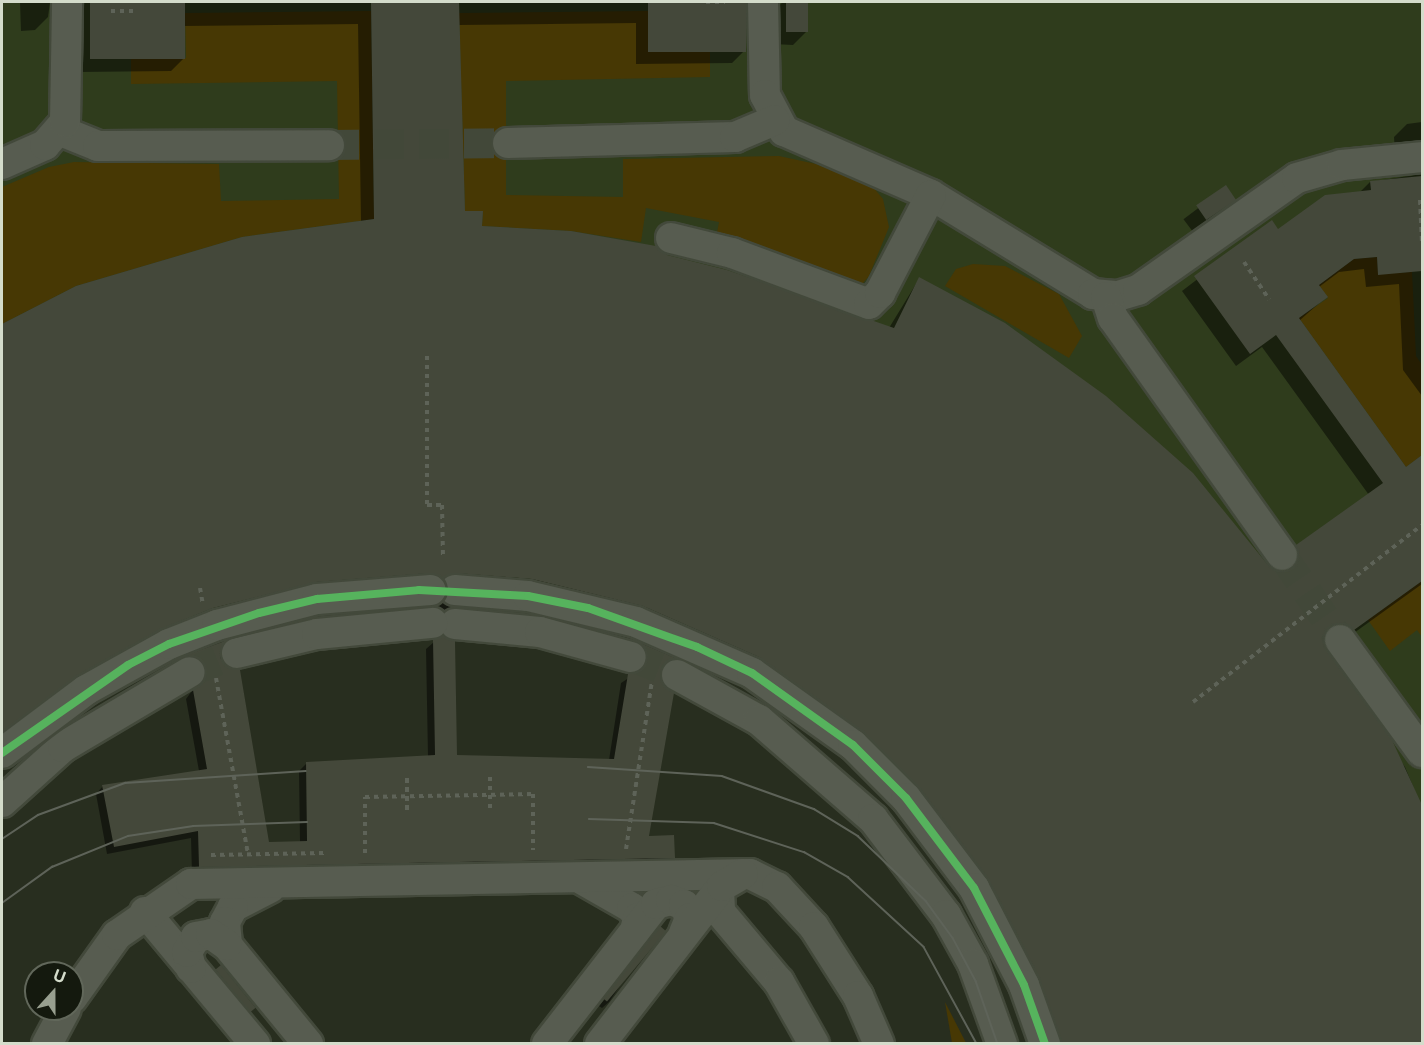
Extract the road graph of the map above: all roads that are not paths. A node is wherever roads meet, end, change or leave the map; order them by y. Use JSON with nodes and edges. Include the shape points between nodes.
{"nodes":[{"id":1,"x":67,"y":2,"type":"edge"},
{"id":2,"x":763,"y":2,"type":"edge"},
{"id":3,"x":775,"y":120,"type":"junction"},
{"id":4,"x":61,"y":131,"type":"junction"},
{"id":5,"x":508,"y":143,"type":"tunnel mouth"},
{"id":6,"x":329,"y":145,"type":"tunnel mouth"},
{"id":7,"x":1422,"y":157,"type":"edge"},
{"id":8,"x":2,"y":164,"type":"edge"},
{"id":9,"x":931,"y":195,"type":"junction"},
{"id":10,"x":671,"y":238,"type":"dead end"},
{"id":11,"x":1106,"y":297,"type":"junction"},
{"id":12,"x":1282,"y":555,"type":"tunnel mouth"},
{"id":13,"x":1340,"y":640,"type":"tunnel mouth"},
{"id":14,"x":237,"y":653,"type":"tunnel mouth"},
{"id":15,"x":631,"y":657,"type":"tunnel mouth"},
{"id":16,"x":203,"y":673,"type":"tunnel mouth"},
{"id":17,"x":665,"y":676,"type":"tunnel mouth"},
{"id":18,"x":1422,"y":752,"type":"edge"},
{"id":19,"x":2,"y":753,"type":"edge"},
{"id":20,"x":2,"y":802,"type":"edge"},
{"id":21,"x":577,"y":878,"type":"junction"},
{"id":22,"x":731,"y":882,"type":"junction"},
{"id":23,"x":285,"y":885,"type":"junction"},
{"id":24,"x":145,"y":912,"type":"junction"},
{"id":25,"x":635,"y":931,"type":"junction"},
{"id":26,"x":684,"y":933,"type":"junction"},
{"id":27,"x":227,"y":945,"type":"junction"},
{"id":28,"x":191,"y":968,"type":"junction"},
{"id":29,"x":84,"y":981,"type":"edge"},
{"id":30,"x":581,"y":999,"type":"junction"},
{"id":31,"x":274,"y":1002,"type":"junction"},
{"id":32,"x":59,"y":1021,"type":"edge"},
{"id":33,"x":606,"y":1035,"type":"edge"},
{"id":34,"x":248,"y":1036,"type":"edge"},
{"id":35,"x":47,"y":1044,"type":"edge"},
{"id":36,"x":308,"y":1044,"type":"edge"},
{"id":37,"x":547,"y":1044,"type":"edge"},
{"id":38,"x":814,"y":1044,"type":"edge"},
{"id":39,"x":879,"y":1044,"type":"edge"},
{"id":40,"x":1002,"y":1044,"type":"edge"},
{"id":41,"x":1045,"y":1044,"type":"edge"}],
"edges":[{"from":1,"to":4,"type":"street","via":[[69,100]]},
{"from":2,"to":3,"type":"street","via":[[765,95]]},
{"from":3,"to":5,"type":"street","via":[[735,137]]},
{"from":3,"to":9,"type":"street","via":[[796,140]]},
{"from":4,"to":6,"type":"street","via":[[98,146]]},
{"from":4,"to":8,"type":"street","via":[[36,150]]},
{"from":7,"to":11,"type":"street","via":[[1342,165],[1297,178],[1138,290]]},
{"from":9,"to":10,"type":"street","via":[[880,293],[869,304],[732,254]]},
{"from":9,"to":11,"type":"street","via":[[988,226],[1067,281]]},
{"from":11,"to":12,"type":"street","via":[[1113,318]]},
{"from":13,"to":18,"type":"street"},
{"from":14,"to":15,"type":"street","via":[[317,634],[444,623],[540,632]]},
{"from":16,"to":20,"type":"street","via":[[63,747]]},
{"from":17,"to":40,"type":"street","via":[[759,720],[873,819],[946,915],[973,964]]},
{"from":19,"to":41,"type":"street","bridge":true,"via":[[94,685],[217,625],[317,599],[443,590],[528,596],[636,622],[752,674],[853,745],[906,798],[974,888],[1024,985]]},
{"from":21,"to":22,"type":"street"},
{"from":21,"to":23,"type":"street"},
{"from":21,"to":25,"type":"street","via":[[632,908],[638,918]]},
{"from":22,"to":26,"type":"street"},
{"from":22,"to":38,"type":"street","via":[[720,912],[779,982]]},
{"from":22,"to":39,"type":"street","via":[[769,880],[814,927],[853,988]]},
{"from":23,"to":24,"type":"street","via":[[191,884]]},
{"from":23,"to":27,"type":"street","via":[[240,900],[225,922]]},
{"from":24,"to":28,"type":"street"},
{"from":24,"to":29,"type":"street","via":[[117,935]]},
{"from":25,"to":26,"type":"street","via":[[656,904],[671,900],[688,910]]},
{"from":25,"to":30,"type":"street"},
{"from":26,"to":33,"type":"street"},
{"from":27,"to":28,"type":"street","via":[[211,934],[196,937],[187,952]]},
{"from":27,"to":31,"type":"street"},
{"from":28,"to":34,"type":"street"},
{"from":30,"to":33,"type":"street"},
{"from":30,"to":37,"type":"street"},
{"from":31,"to":34,"type":"street"},
{"from":31,"to":36,"type":"street"},
{"from":32,"to":35,"type":"street"}]}
